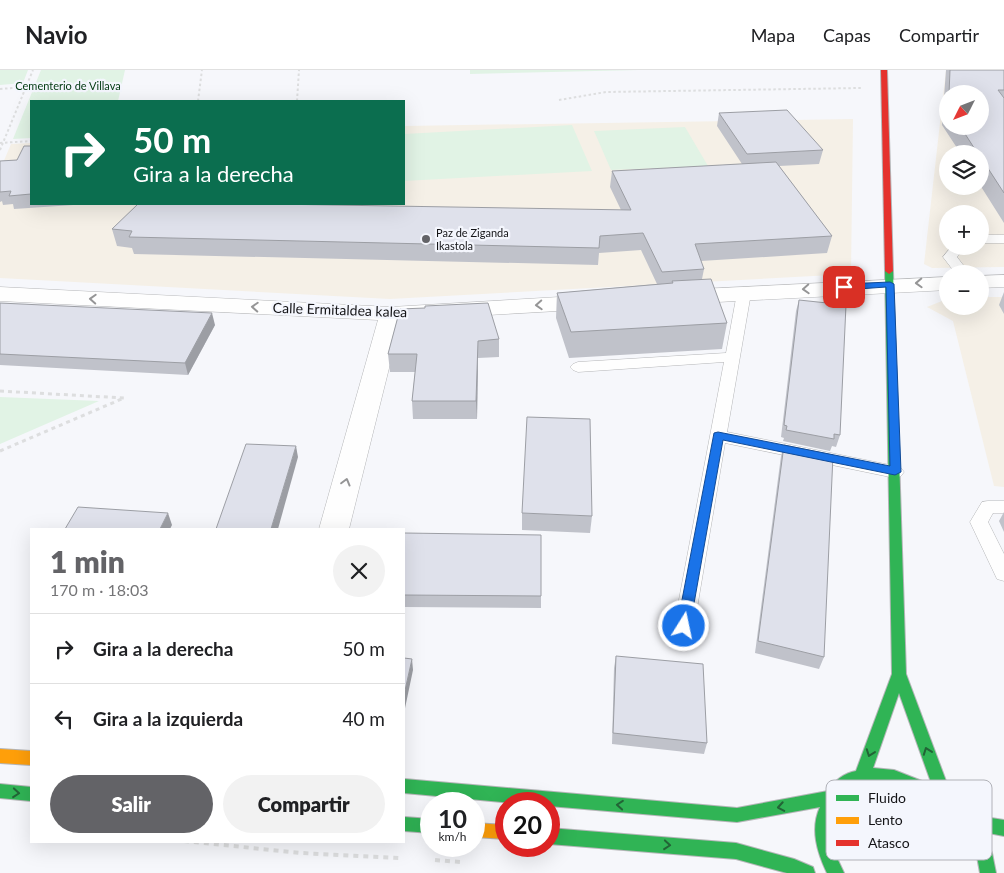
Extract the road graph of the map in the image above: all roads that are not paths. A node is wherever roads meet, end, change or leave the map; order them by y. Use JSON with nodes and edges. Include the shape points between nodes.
{"nodes":[{"id":1,"x":884,"y":70,"type":"edge"},
{"id":2,"x":989,"y":239,"type":"edge"},
{"id":3,"x":1004,"y":239,"type":"edge"},
{"id":4,"x":952,"y":255,"type":"edge"},
{"id":5,"x":956,"y":265,"type":"edge"},
{"id":6,"x":1004,"y":281,"type":"edge"},
{"id":7,"x":989,"y":282,"type":"edge"},
{"id":8,"x":939,"y":283,"type":"edge"},
{"id":9,"x":890,"y":284,"type":"junction"},
{"id":10,"x":744,"y":293,"type":"junction"},
{"id":11,"x":0,"y":294,"type":"edge"},
{"id":12,"x":656,"y":298,"type":"edge"},
{"id":13,"x":616,"y":300,"type":"edge"},
{"id":14,"x":391,"y":314,"type":"junction"},
{"id":15,"x":732,"y":357,"type":"junction"},
{"id":16,"x":578,"y":367,"type":"edge"},
{"id":17,"x":718,"y":436,"type":"junction"},
{"id":18,"x":895,"y":472,"type":"junction"},
{"id":19,"x":1004,"y":507,"type":"edge"},
{"id":20,"x":334,"y":528,"type":"edge"},
{"id":21,"x":1004,"y":574,"type":"edge"},
{"id":22,"x":684,"y":626,"type":"dead end"},
{"id":23,"x":899,"y":674,"type":"junction"},
{"id":24,"x":0,"y":756,"type":"edge"},
{"id":25,"x":30,"y":758,"type":"edge"},
{"id":26,"x":862,"y":776,"type":"junction"},
{"id":27,"x":854,"y":780,"type":"edge"},
{"id":28,"x":909,"y":780,"type":"edge"},
{"id":29,"x":938,"y":780,"type":"edge"},
{"id":30,"x":405,"y":786,"type":"edge"},
{"id":31,"x":0,"y":792,"type":"edge"},
{"id":32,"x":30,"y":794,"type":"edge"},
{"id":33,"x":826,"y":799,"type":"edge"},
{"id":34,"x":826,"y":809,"type":"edge"},
{"id":35,"x":405,"y":824,"type":"edge"},
{"id":36,"x":420,"y":825,"type":"edge"},
{"id":37,"x":560,"y":837,"type":"edge"},
{"id":38,"x":826,"y":851,"type":"edge"},
{"id":39,"x":828,"y":860,"type":"edge"},
{"id":40,"x":986,"y":860,"type":"edge"},
{"id":41,"x":807,"y":873,"type":"edge"},
{"id":42,"x":836,"y":873,"type":"edge"},
{"id":43,"x":988,"y":873,"type":"edge"}],
"edges":[{"from":1,"to":9,"type":"main road"},
{"from":2,"to":3,"type":"lane"},
{"from":4,"to":5,"type":"lane"},
{"from":6,"to":7,"type":"street"},
{"from":8,"to":9,"type":"street","one_way":true},
{"from":9,"to":10,"type":"street","one_way":true},
{"from":9,"to":18,"type":"main road"},
{"from":10,"to":12,"type":"street"},
{"from":10,"to":15,"type":"lane"},
{"from":14,"to":11,"type":"street","name":"Calle Ermitaldea kalea","one_way":true},
{"from":13,"to":14,"type":"street","name":"Calle Ermitaldea kalea","one_way":true},
{"from":20,"to":14,"type":"street","one_way":true},
{"from":15,"to":16,"type":"lane"},
{"from":15,"to":17,"type":"lane"},
{"from":17,"to":18,"type":"lane"},
{"from":17,"to":22,"type":"lane"},
{"from":18,"to":23,"type":"main road"},
{"from":19,"to":21,"type":"lane","via":[[988,507],[979,522]]},
{"from":23,"to":26,"type":"main road","one_way":true},
{"from":29,"to":23,"type":"main road","one_way":true},
{"from":24,"to":25,"type":"main road"},
{"from":26,"to":27,"type":"main road"},
{"from":26,"to":28,"type":"main road","via":[[888,774]]},
{"from":33,"to":30,"type":"main road","one_way":true,"via":[[737,815]]},
{"from":31,"to":32,"type":"main road","one_way":true},
{"from":34,"to":38,"type":"main road","via":[[821,827]]},
{"from":35,"to":36,"type":"main road"},
{"from":37,"to":41,"type":"main road","one_way":true,"via":[[736,851]]},
{"from":39,"to":42,"type":"main road"},
{"from":40,"to":43,"type":"main road"}]}
